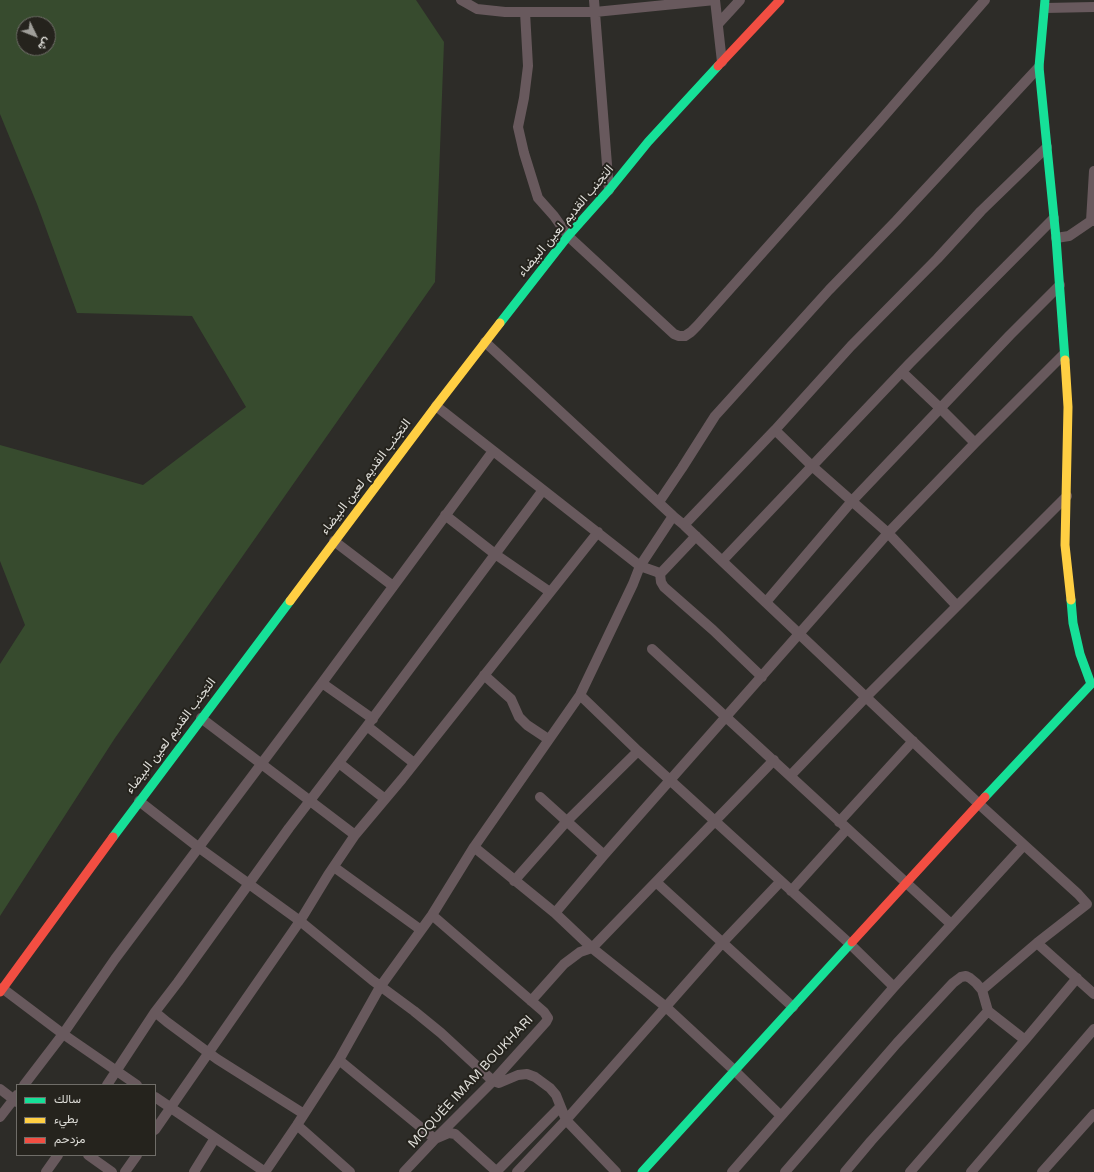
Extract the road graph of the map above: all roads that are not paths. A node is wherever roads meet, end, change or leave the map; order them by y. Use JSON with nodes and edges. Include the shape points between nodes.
{"nodes":[{"id":1,"x":461,"y":0,"type":"edge"},
{"id":2,"x":594,"y":0,"type":"edge"},
{"id":3,"x":715,"y":0,"type":"edge"},
{"id":4,"x":740,"y":0,"type":"edge"},
{"id":5,"x":780,"y":0,"type":"edge"},
{"id":6,"x":984,"y":0,"type":"edge"},
{"id":7,"x":1045,"y":4,"type":"edge"},
{"id":8,"x":1094,"y":7,"type":"edge"},
{"id":9,"x":525,"y":12,"type":"junction"},
{"id":10,"x":595,"y":12,"type":"junction"},
{"id":11,"x":718,"y":24,"type":"junction"},
{"id":12,"x":722,"y":62,"type":"junction"},
{"id":13,"x":1039,"y":67,"type":"junction"},
{"id":14,"x":1047,"y":147,"type":"junction"},
{"id":15,"x":1094,"y":171,"type":"edge"},
{"id":16,"x":609,"y":190,"type":"junction"},
{"id":17,"x":1054,"y":218,"type":"junction"},
{"id":18,"x":1092,"y":221,"type":"edge"},
{"id":19,"x":568,"y":236,"type":"junction"},
{"id":20,"x":1056,"y":238,"type":"junction"},
{"id":21,"x":1060,"y":285,"type":"junction"},
{"id":22,"x":485,"y":342,"type":"junction"},
{"id":23,"x":1064,"y":354,"type":"junction"},
{"id":24,"x":902,"y":372,"type":"junction"},
{"id":25,"x":436,"y":406,"type":"junction"},
{"id":26,"x":940,"y":408,"type":"junction"},
{"id":27,"x":775,"y":430,"type":"junction"},
{"id":28,"x":975,"y":443,"type":"junction"},
{"id":29,"x":492,"y":451,"type":"junction"},
{"id":30,"x":812,"y":466,"type":"junction"},
{"id":31,"x":543,"y":490,"type":"junction"},
{"id":32,"x":1067,"y":496,"type":"junction"},
{"id":33,"x":852,"y":501,"type":"junction"},
{"id":34,"x":659,"y":502,"type":"junction"},
{"id":35,"x":445,"y":515,"type":"junction"},
{"id":36,"x":673,"y":516,"type":"junction"},
{"id":37,"x":684,"y":524,"type":"junction"},
{"id":38,"x":598,"y":532,"type":"junction"},
{"id":39,"x":888,"y":533,"type":"junction"},
{"id":40,"x":696,"y":536,"type":"junction"},
{"id":41,"x":334,"y":542,"type":"junction"},
{"id":42,"x":495,"y":554,"type":"junction"},
{"id":43,"x":722,"y":561,"type":"junction"},
{"id":44,"x":640,"y":566,"type":"junction"},
{"id":45,"x":660,"y":574,"type":"junction"},
{"id":46,"x":393,"y":586,"type":"junction"},
{"id":47,"x":550,"y":592,"type":"junction"},
{"id":48,"x":766,"y":602,"type":"junction"},
{"id":49,"x":957,"y":606,"type":"junction"},
{"id":50,"x":800,"y":634,"type":"junction"},
{"id":51,"x":652,"y":649,"type":"dead end"},
{"id":52,"x":484,"y":676,"type":"junction"},
{"id":53,"x":762,"y":677,"type":"junction"},
{"id":54,"x":322,"y":683,"type":"junction"},
{"id":55,"x":1093,"y":686,"type":"edge"},
{"id":56,"x":580,"y":695,"type":"junction"},
{"id":57,"x":866,"y":697,"type":"junction"},
{"id":58,"x":726,"y":717,"type":"junction"},
{"id":59,"x":201,"y":718,"type":"junction"},
{"id":60,"x":370,"y":723,"type":"junction"},
{"id":61,"x":548,"y":739,"type":"junction"},
{"id":62,"x":914,"y":742,"type":"junction"},
{"id":63,"x":638,"y":751,"type":"junction"},
{"id":64,"x":774,"y":760,"type":"junction"},
{"id":65,"x":338,"y":763,"type":"junction"},
{"id":66,"x":414,"y":763,"type":"junction"},
{"id":67,"x":261,"y":764,"type":"junction"},
{"id":68,"x":790,"y":776,"type":"junction"},
{"id":69,"x":671,"y":781,"type":"junction"},
{"id":70,"x":540,"y":797,"type":"dead end"},
{"id":71,"x":385,"y":799,"type":"junction"},
{"id":72,"x":309,"y":800,"type":"junction"},
{"id":73,"x":139,"y":801,"type":"junction"},
{"id":74,"x":979,"y":804,"type":"junction"},
{"id":75,"x":567,"y":822,"type":"junction"},
{"id":76,"x":716,"y":822,"type":"junction"},
{"id":77,"x":839,"y":822,"type":"junction"},
{"id":78,"x":847,"y":829,"type":"junction"},
{"id":79,"x":355,"y":835,"type":"junction"},
{"id":80,"x":1024,"y":845,"type":"junction"},
{"id":81,"x":198,"y":847,"type":"junction"},
{"id":82,"x":474,"y":847,"type":"junction"},
{"id":83,"x":604,"y":854,"type":"junction"},
{"id":84,"x":334,"y":867,"type":"junction"},
{"id":85,"x":514,"y":881,"type":"junction"},
{"id":86,"x":781,"y":881,"type":"junction"},
{"id":87,"x":656,"y":882,"type":"junction"},
{"id":88,"x":249,"y":883,"type":"junction"},
{"id":89,"x":906,"y":884,"type":"junction"},
{"id":90,"x":791,"y":890,"type":"junction"},
{"id":91,"x":1091,"y":905,"type":"edge"},
{"id":92,"x":554,"y":913,"type":"junction"},
{"id":93,"x":432,"y":915,"type":"junction"},
{"id":94,"x":300,"y":921,"type":"junction"},
{"id":95,"x":951,"y":924,"type":"junction"},
{"id":96,"x":421,"y":930,"type":"junction"},
{"id":97,"x":722,"y":942,"type":"junction"},
{"id":98,"x":1037,"y":943,"type":"junction"},
{"id":99,"x":850,"y":944,"type":"junction"},
{"id":100,"x":592,"y":948,"type":"junction"},
{"id":101,"x":1077,"y":978,"type":"junction"},
{"id":102,"x":380,"y":987,"type":"junction"},
{"id":103,"x":894,"y":987,"type":"junction"},
{"id":104,"x":1,"y":990,"type":"edge"},
{"id":105,"x":982,"y":990,"type":"junction"},
{"id":106,"x":1094,"y":994,"type":"edge"},
{"id":107,"x":531,"y":1001,"type":"junction"},
{"id":108,"x":666,"y":1007,"type":"junction"},
{"id":109,"x":793,"y":1007,"type":"junction"},
{"id":110,"x":988,"y":1011,"type":"junction"},
{"id":111,"x":155,"y":1012,"type":"junction"},
{"id":112,"x":1094,"y":1029,"type":"edge"},
{"id":113,"x":63,"y":1034,"type":"junction"},
{"id":114,"x":1024,"y":1040,"type":"junction"},
{"id":115,"x":209,"y":1053,"type":"junction"},
{"id":116,"x":338,"y":1060,"type":"junction"},
{"id":117,"x":117,"y":1071,"type":"junction"},
{"id":118,"x":736,"y":1071,"type":"junction"},
{"id":119,"x":492,"y":1081,"type":"junction"},
{"id":120,"x":25,"y":1084,"type":"edge"},
{"id":121,"x":108,"y":1084,"type":"edge"},
{"id":122,"x":136,"y":1084,"type":"edge"},
{"id":123,"x":0,"y":1089,"type":"edge"},
{"id":124,"x":16,"y":1099,"type":"edge"},
{"id":125,"x":156,"y":1099,"type":"edge"},
{"id":126,"x":560,"y":1107,"type":"junction"},
{"id":127,"x":171,"y":1108,"type":"junction"},
{"id":128,"x":304,"y":1114,"type":"junction"},
{"id":129,"x":1094,"y":1114,"type":"edge"},
{"id":130,"x":781,"y":1116,"type":"junction"},
{"id":131,"x":0,"y":1118,"type":"edge"},
{"id":132,"x":566,"y":1120,"type":"junction"},
{"id":133,"x":297,"y":1125,"type":"junction"},
{"id":134,"x":156,"y":1129,"type":"edge"},
{"id":135,"x":215,"y":1138,"type":"junction"},
{"id":136,"x":435,"y":1139,"type":"junction"},
{"id":137,"x":57,"y":1156,"type":"edge"},
{"id":138,"x":89,"y":1156,"type":"edge"},
{"id":139,"x":136,"y":1156,"type":"edge"},
{"id":140,"x":46,"y":1172,"type":"edge"},
{"id":141,"x":112,"y":1172,"type":"edge"},
{"id":142,"x":125,"y":1172,"type":"edge"},
{"id":143,"x":194,"y":1172,"type":"edge"},
{"id":144,"x":265,"y":1172,"type":"edge"},
{"id":145,"x":350,"y":1172,"type":"edge"},
{"id":146,"x":404,"y":1172,"type":"edge"},
{"id":147,"x":496,"y":1172,"type":"edge"},
{"id":148,"x":517,"y":1172,"type":"edge"},
{"id":149,"x":616,"y":1172,"type":"edge"},
{"id":150,"x":642,"y":1172,"type":"edge"},
{"id":151,"x":732,"y":1172,"type":"edge"},
{"id":152,"x":785,"y":1172,"type":"edge"},
{"id":153,"x":845,"y":1172,"type":"edge"},
{"id":154,"x":910,"y":1172,"type":"edge"},
{"id":155,"x":971,"y":1172,"type":"edge"},
{"id":156,"x":1042,"y":1172,"type":"edge"}],
"edges":[{"from":1,"to":9,"type":"street","via":[[477,9]]},
{"from":2,"to":10,"type":"street"},
{"from":3,"to":10,"type":"street"},
{"from":3,"to":11,"type":"street"},
{"from":4,"to":11,"type":"street"},
{"from":5,"to":12,"type":"street","name":"التجنب القديم لعين البيضاء"},
{"from":6,"to":19,"type":"street","via":[[869,133],[697,326],[685,336],[674,334]]},
{"from":7,"to":8,"type":"street"},
{"from":7,"to":13,"type":"street"},
{"from":9,"to":10,"type":"street"},
{"from":9,"to":19,"type":"street","via":[[528,66],[518,127],[538,198]]},
{"from":10,"to":16,"type":"street"},
{"from":11,"to":12,"type":"street"},
{"from":12,"to":16,"type":"street","name":"التجنب القديم لعين البيضاء","via":[[648,142]]},
{"from":13,"to":14,"type":"street"},
{"from":13,"to":34,"type":"street","via":[[829,290],[715,416]]},
{"from":14,"to":17,"type":"street"},
{"from":14,"to":27,"type":"street","via":[[981,211],[851,346]]},
{"from":15,"to":18,"type":"street"},
{"from":16,"to":19,"type":"street","name":"التجنب القديم لعين البيضاء"},
{"from":17,"to":20,"type":"street"},
{"from":17,"to":24,"type":"street"},
{"from":18,"to":20,"type":"street","via":[[1068,236]]},
{"from":19,"to":22,"type":"street","name":"التجنب القديم لعين البيضاء"},
{"from":20,"to":21,"type":"street"},
{"from":21,"to":23,"type":"street"},
{"from":21,"to":26,"type":"street"},
{"from":22,"to":25,"type":"street","name":"التجنب القديم لعين البيضاء"},
{"from":22,"to":34,"type":"street"},
{"from":23,"to":28,"type":"street"},
{"from":23,"to":32,"type":"street","via":[[1068,407]]},
{"from":24,"to":26,"type":"street"},
{"from":24,"to":30,"type":"street"},
{"from":25,"to":29,"type":"street"},
{"from":25,"to":41,"type":"street","name":"التجنب القديم لعين البيضاء"},
{"from":26,"to":28,"type":"street"},
{"from":26,"to":33,"type":"street"},
{"from":27,"to":30,"type":"street"},
{"from":27,"to":37,"type":"street"},
{"from":28,"to":39,"type":"street"},
{"from":29,"to":31,"type":"street"},
{"from":29,"to":35,"type":"street"},
{"from":30,"to":33,"type":"street"},
{"from":30,"to":43,"type":"street"},
{"from":31,"to":38,"type":"street"},
{"from":31,"to":42,"type":"street"},
{"from":32,"to":49,"type":"street"},
{"from":32,"to":55,"type":"street","via":[[1065,545],[1072,623],[1080,654]]},
{"from":33,"to":39,"type":"street"},
{"from":33,"to":48,"type":"street"},
{"from":34,"to":36,"type":"street"},
{"from":35,"to":42,"type":"street"},
{"from":35,"to":46,"type":"street"},
{"from":36,"to":37,"type":"street"},
{"from":36,"to":44,"type":"street"},
{"from":37,"to":40,"type":"street"},
{"from":38,"to":44,"type":"street"},
{"from":38,"to":47,"type":"street"},
{"from":39,"to":49,"type":"street"},
{"from":39,"to":50,"type":"street"},
{"from":40,"to":43,"type":"street"},
{"from":40,"to":45,"type":"street"},
{"from":41,"to":46,"type":"street"},
{"from":41,"to":59,"type":"street","name":"التجنب القديم لعين البيضاء"},
{"from":42,"to":47,"type":"street"},
{"from":42,"to":60,"type":"street"},
{"from":43,"to":48,"type":"street"},
{"from":44,"to":45,"type":"street"},
{"from":44,"to":56,"type":"street"},
{"from":45,"to":53,"type":"street","via":[[664,586]]},
{"from":46,"to":54,"type":"street"},
{"from":47,"to":52,"type":"street"},
{"from":48,"to":50,"type":"street"},
{"from":49,"to":57,"type":"street"},
{"from":50,"to":53,"type":"street"},
{"from":50,"to":57,"type":"street"},
{"from":51,"to":58,"type":"street"},
{"from":52,"to":61,"type":"street","via":[[511,699],[519,717],[527,725]]},
{"from":52,"to":66,"type":"street"},
{"from":53,"to":58,"type":"street"},
{"from":54,"to":60,"type":"street"},
{"from":54,"to":67,"type":"street"},
{"from":55,"to":74,"type":"street"},
{"from":56,"to":61,"type":"street"},
{"from":56,"to":63,"type":"street"},
{"from":57,"to":62,"type":"street"},
{"from":57,"to":68,"type":"street"},
{"from":58,"to":64,"type":"street"},
{"from":58,"to":69,"type":"street"},
{"from":59,"to":67,"type":"street"},
{"from":59,"to":73,"type":"street","name":"التجنب القديم لعين البيضاء"},
{"from":60,"to":65,"type":"street"},
{"from":60,"to":66,"type":"street"},
{"from":61,"to":82,"type":"street"},
{"from":62,"to":74,"type":"street"},
{"from":62,"to":77,"type":"street"},
{"from":63,"to":69,"type":"street"},
{"from":63,"to":75,"type":"street"},
{"from":64,"to":68,"type":"street"},
{"from":64,"to":76,"type":"street"},
{"from":65,"to":71,"type":"street"},
{"from":65,"to":72,"type":"street"},
{"from":66,"to":71,"type":"street"},
{"from":67,"to":72,"type":"street"},
{"from":67,"to":81,"type":"street"},
{"from":68,"to":77,"type":"street"},
{"from":69,"to":76,"type":"street"},
{"from":69,"to":83,"type":"street"},
{"from":70,"to":75,"type":"street"},
{"from":71,"to":79,"type":"street"},
{"from":72,"to":79,"type":"street"},
{"from":72,"to":88,"type":"street"},
{"from":73,"to":81,"type":"street"},
{"from":73,"to":104,"type":"street","name":"التجنب القديم لعين البيضاء"},
{"from":74,"to":80,"type":"street"},
{"from":74,"to":89,"type":"street"},
{"from":75,"to":83,"type":"street"},
{"from":75,"to":85,"type":"street"},
{"from":76,"to":86,"type":"street"},
{"from":76,"to":87,"type":"street"},
{"from":77,"to":78,"type":"street"},
{"from":78,"to":89,"type":"street"},
{"from":78,"to":90,"type":"street"},
{"from":79,"to":84,"type":"street"},
{"from":80,"to":91,"type":"street"},
{"from":80,"to":95,"type":"street"},
{"from":81,"to":88,"type":"street"},
{"from":81,"to":113,"type":"street"},
{"from":82,"to":85,"type":"street"},
{"from":82,"to":93,"type":"street"},
{"from":83,"to":92,"type":"street"},
{"from":84,"to":94,"type":"street"},
{"from":84,"to":96,"type":"street"},
{"from":85,"to":92,"type":"street"},
{"from":86,"to":90,"type":"street"},
{"from":86,"to":97,"type":"street"},
{"from":87,"to":97,"type":"street"},
{"from":87,"to":100,"type":"street"},
{"from":88,"to":94,"type":"street"},
{"from":88,"to":111,"type":"street"},
{"from":89,"to":95,"type":"street"},
{"from":89,"to":99,"type":"street"},
{"from":90,"to":99,"type":"street"},
{"from":91,"to":98,"type":"street"},
{"from":92,"to":100,"type":"street"},
{"from":93,"to":96,"type":"street"},
{"from":93,"to":107,"type":"street","name":"MOQUÉE IMAM BOUKHARI"},
{"from":94,"to":102,"type":"street"},
{"from":94,"to":115,"type":"street"},
{"from":95,"to":103,"type":"street"},
{"from":96,"to":102,"type":"street"},
{"from":97,"to":108,"type":"street"},
{"from":97,"to":109,"type":"street"},
{"from":98,"to":101,"type":"street"},
{"from":98,"to":105,"type":"street"},
{"from":99,"to":103,"type":"street"},
{"from":99,"to":109,"type":"street"},
{"from":100,"to":107,"type":"street","via":[[580,952],[564,964]]},
{"from":100,"to":108,"type":"street"},
{"from":101,"to":106,"type":"street"},
{"from":101,"to":114,"type":"street"},
{"from":102,"to":116,"type":"street"},
{"from":102,"to":119,"type":"street","via":[[441,1033]]},
{"from":103,"to":130,"type":"street"},
{"from":104,"to":113,"type":"street"},
{"from":105,"to":110,"type":"street"},
{"from":105,"to":152,"type":"street","via":[[966,976],[953,983],[897,1042]]},
{"from":107,"to":119,"type":"street","name":"MOQUÉE IMAM BOUKHARI","via":[[547,1015],[548,1019]]},
{"from":108,"to":118,"type":"street"},
{"from":108,"to":132,"type":"street"},
{"from":109,"to":118,"type":"street"},
{"from":110,"to":114,"type":"street"},
{"from":110,"to":153,"type":"street"},
{"from":111,"to":115,"type":"street"},
{"from":111,"to":117,"type":"street"},
{"from":112,"to":155,"type":"street"},
{"from":113,"to":117,"type":"street"},
{"from":113,"to":120,"type":"street"},
{"from":114,"to":154,"type":"street"},
{"from":115,"to":127,"type":"street"},
{"from":115,"to":128,"type":"street"},
{"from":116,"to":128,"type":"street"},
{"from":116,"to":136,"type":"street"},
{"from":117,"to":121,"type":"street"},
{"from":117,"to":122,"type":"street"},
{"from":118,"to":130,"type":"street"},
{"from":118,"to":150,"type":"street"},
{"from":119,"to":126,"type":"street","via":[[500,1083],[527,1074],[535,1077],[556,1095]]},
{"from":119,"to":136,"type":"street","name":"MOQUÉE IMAM BOUKHARI"},
{"from":123,"to":124,"type":"street"},
{"from":124,"to":131,"type":"street"},
{"from":125,"to":127,"type":"street"},
{"from":126,"to":132,"type":"street"},
{"from":126,"to":147,"type":"street"},
{"from":127,"to":134,"type":"street"},
{"from":127,"to":135,"type":"street"},
{"from":128,"to":133,"type":"street"},
{"from":129,"to":156,"type":"street"},
{"from":130,"to":151,"type":"street"},
{"from":132,"to":148,"type":"street"},
{"from":132,"to":149,"type":"street"},
{"from":133,"to":144,"type":"street"},
{"from":133,"to":145,"type":"street"},
{"from":135,"to":143,"type":"street"},
{"from":135,"to":144,"type":"street"},
{"from":136,"to":146,"type":"street","name":"MOQUÉE IMAM BOUKHARI"},
{"from":136,"to":147,"type":"street","via":[[449,1132],[455,1134]]},
{"from":137,"to":140,"type":"street"},
{"from":138,"to":141,"type":"street"},
{"from":139,"to":142,"type":"street"}]}
